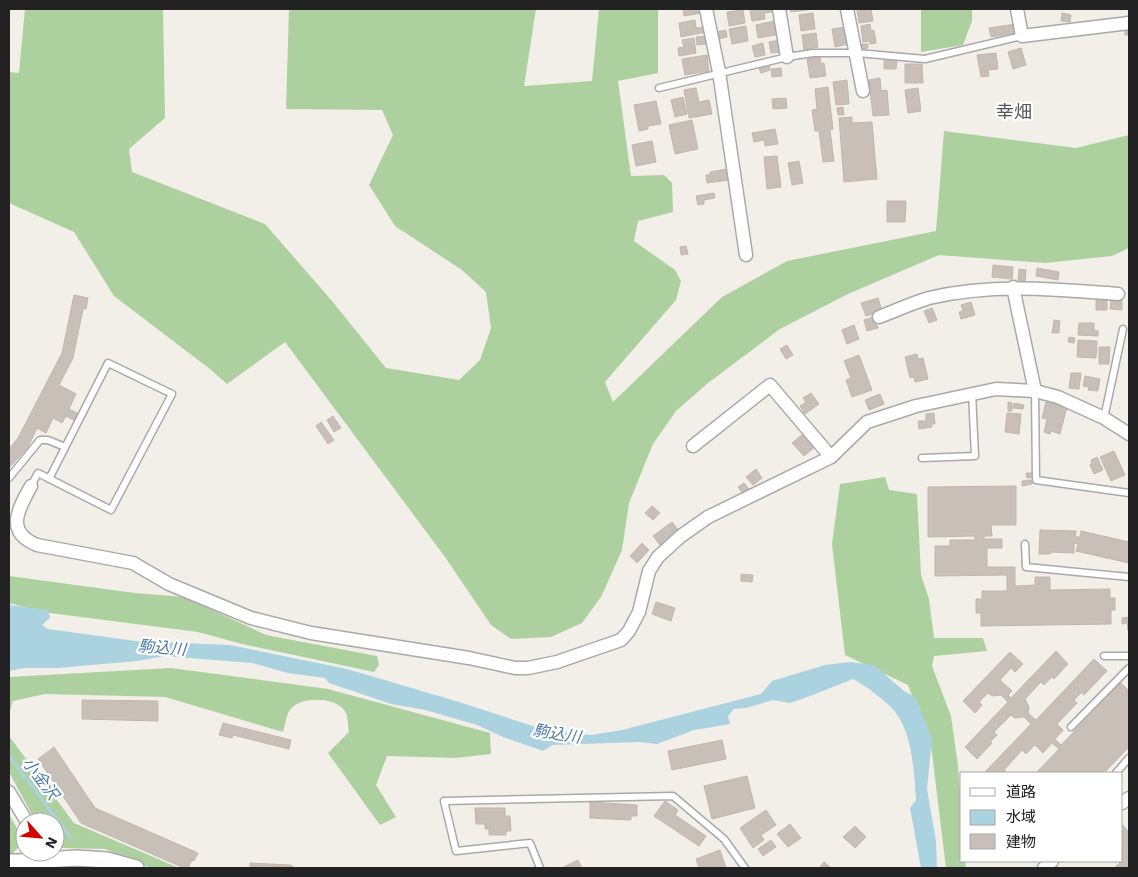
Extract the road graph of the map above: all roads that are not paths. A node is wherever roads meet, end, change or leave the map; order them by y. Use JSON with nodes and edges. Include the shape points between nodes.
{"nodes":[{"id":1,"x":706,"y":9,"type":"edge"},
{"id":2,"x":779,"y":9,"type":"edge"},
{"id":3,"x":848,"y":9,"type":"edge"},
{"id":4,"x":1017,"y":9,"type":"edge"},
{"id":5,"x":1129,"y":23,"type":"edge"},
{"id":6,"x":1022,"y":36,"type":"junction"},
{"id":7,"x":857,"y":53,"type":"junction"},
{"id":8,"x":788,"y":57,"type":"junction"},
{"id":9,"x":719,"y":72,"type":"junction"},
{"id":10,"x":659,"y":88,"type":"dead end"},
{"id":11,"x":863,"y":91,"type":"dead end"},
{"id":12,"x":746,"y":255,"type":"dead end"},
{"id":13,"x":1013,"y":287,"type":"junction"},
{"id":14,"x":1118,"y":294,"type":"dead end"},
{"id":15,"x":879,"y":317,"type":"dead end"},
{"id":16,"x":1123,"y":329,"type":"dead end"},
{"id":17,"x":1035,"y":391,"type":"junction"},
{"id":18,"x":972,"y":394,"type":"junction"},
{"id":19,"x":1104,"y":418,"type":"junction"},
{"id":20,"x":1129,"y":434,"type":"edge"},
{"id":21,"x":693,"y":446,"type":"dead end"},
{"id":22,"x":65,"y":448,"type":"junction"},
{"id":23,"x":831,"y":457,"type":"junction"},
{"id":24,"x":922,"y":458,"type":"dead end"},
{"id":25,"x":9,"y":478,"type":"edge"},
{"id":26,"x":49,"y":479,"type":"junction"},
{"id":27,"x":31,"y":486,"type":"joint"},
{"id":28,"x":1129,"y":493,"type":"edge"},
{"id":29,"x":1025,"y":544,"type":"dead end"},
{"id":30,"x":1129,"y":578,"type":"edge"},
{"id":31,"x":1104,"y":656,"type":"dead end"},
{"id":32,"x":1129,"y":656,"type":"edge"},
{"id":33,"x":1129,"y":668,"type":"edge"},
{"id":34,"x":1071,"y":727,"type":"dead end"},
{"id":35,"x":1129,"y":758,"type":"edge"},
{"id":36,"x":1117,"y":772,"type":"edge"},
{"id":37,"x":9,"y":792,"type":"edge"},
{"id":38,"x":21,"y":812,"type":"edge"},
{"id":39,"x":65,"y":857,"type":"edge"},
{"id":40,"x":136,"y":868,"type":"edge"},
{"id":41,"x":540,"y":868,"type":"edge"},
{"id":42,"x":745,"y":868,"type":"edge"}],
"edges":[{"from":1,"to":9,"type":"street"},
{"from":2,"to":8,"type":"street"},
{"from":3,"to":7,"type":"street"},
{"from":4,"to":6,"type":"street"},
{"from":5,"to":6,"type":"street"},
{"from":6,"to":7,"type":"lane","via":[[925,58]]},
{"from":7,"to":8,"type":"lane","via":[[813,53]]},
{"from":7,"to":11,"type":"street"},
{"from":8,"to":9,"type":"lane"},
{"from":9,"to":10,"type":"lane"},
{"from":9,"to":12,"type":"street"},
{"from":13,"to":14,"type":"street"},
{"from":13,"to":15,"type":"street","via":[[959,292],[927,299]]},
{"from":13,"to":17,"type":"street"},
{"from":16,"to":19,"type":"lane"},
{"from":17,"to":18,"type":"street","via":[[996,389]]},
{"from":17,"to":19,"type":"street","via":[[1058,397]]},
{"from":17,"to":28,"type":"lane","via":[[1036,480]]},
{"from":18,"to":23,"type":"street","via":[[916,406],[867,422]]},
{"from":18,"to":24,"type":"lane","via":[[975,456]]},
{"from":19,"to":20,"type":"street"},
{"from":21,"to":23,"type":"street","via":[[770,385]]},
{"from":22,"to":25,"type":"lane","via":[[40,440]]},
{"from":22,"to":26,"type":"lane"},
{"from":22,"to":26,"type":"lane","via":[[108,363],[172,394],[111,510]]},
{"from":23,"to":27,"type":"street","via":[[708,517],[681,536],[658,557],[649,572],[639,612],[622,640],[558,662],[528,668],[311,633],[251,618],[169,584],[133,563],[28,542],[20,534],[17,513]]},
{"from":26,"to":27,"type":"lane","via":[[38,473]]},
{"from":29,"to":30,"type":"lane","via":[[1026,567]]},
{"from":31,"to":32,"type":"lane"},
{"from":33,"to":34,"type":"lane"},
{"from":35,"to":36,"type":"lane"},
{"from":37,"to":38,"type":"street"},
{"from":39,"to":40,"type":"street","via":[[107,860]]},
{"from":41,"to":42,"type":"lane","via":[[530,843],[456,851],[444,801],[673,796],[724,839]]}]}
